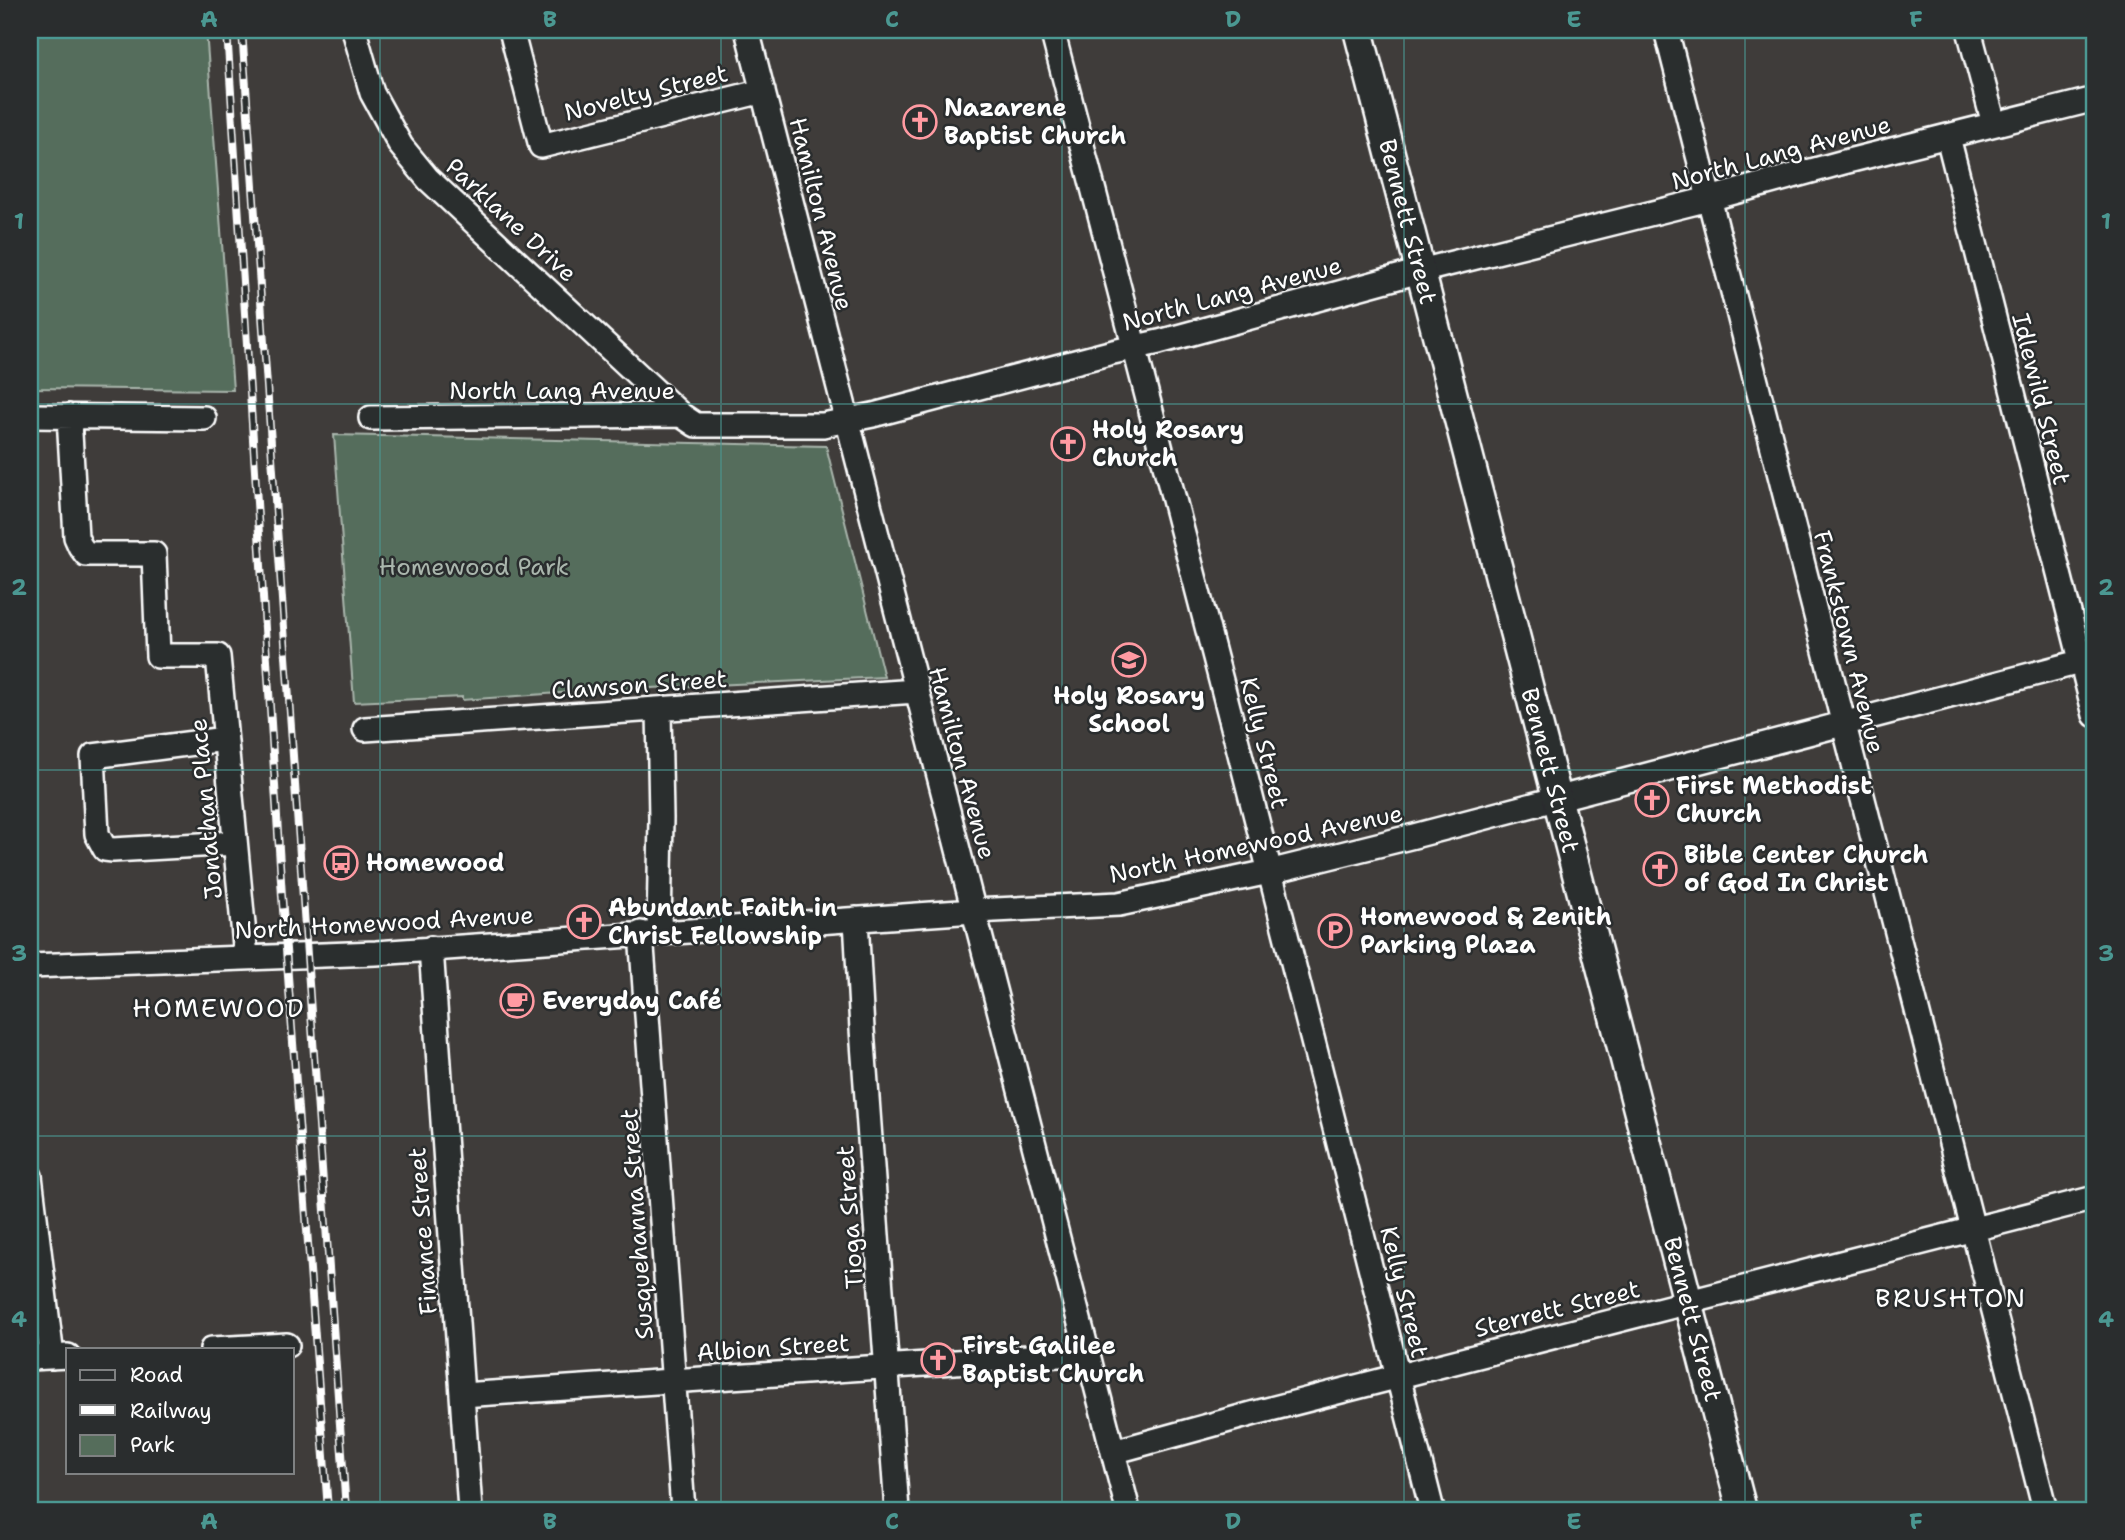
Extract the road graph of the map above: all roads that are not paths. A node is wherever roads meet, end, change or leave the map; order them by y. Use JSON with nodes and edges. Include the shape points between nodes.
{"nodes":[{"id":1,"x":354,"y":30,"type":"edge"},
{"id":2,"x":511,"y":30,"type":"edge"},
{"id":3,"x":747,"y":30,"type":"edge"},
{"id":4,"x":1052,"y":30,"type":"edge"},
{"id":5,"x":1358,"y":30,"type":"edge"},
{"id":6,"x":1666,"y":30,"type":"edge"},
{"id":7,"x":1969,"y":30,"type":"edge"},
{"id":8,"x":763,"y":91,"type":"junction"},
{"id":9,"x":2095,"y":99,"type":"edge"},
{"id":10,"x":1994,"y":124,"type":"junction"},
{"id":11,"x":1948,"y":137,"type":"junction"},
{"id":12,"x":1709,"y":199,"type":"junction"},
{"id":13,"x":1420,"y":271,"type":"junction"},
{"id":14,"x":1134,"y":348,"type":"junction"},
{"id":15,"x":681,"y":415,"type":"junction"},
{"id":16,"x":30,"y":416,"type":"edge"},
{"id":17,"x":69,"y":416,"type":"junction"},
{"id":18,"x":204,"y":418,"type":"dead end"},
{"id":19,"x":371,"y":418,"type":"dead end"},
{"id":20,"x":846,"y":420,"type":"junction"},
{"id":21,"x":2089,"y":660,"type":"edge"},
{"id":22,"x":916,"y":691,"type":"junction"},
{"id":23,"x":659,"y":710,"type":"junction"},
{"id":24,"x":2095,"y":715,"type":"edge"},
{"id":25,"x":1843,"y":723,"type":"junction"},
{"id":26,"x":365,"y":729,"type":"dead end"},
{"id":27,"x":225,"y":739,"type":"junction"},
{"id":28,"x":1557,"y":798,"type":"junction"},
{"id":29,"x":235,"y":843,"type":"junction"},
{"id":30,"x":1269,"y":872,"type":"junction"},
{"id":31,"x":974,"y":911,"type":"junction"},
{"id":32,"x":856,"y":919,"type":"junction"},
{"id":33,"x":650,"y":933,"type":"junction"},
{"id":34,"x":431,"y":948,"type":"junction"},
{"id":35,"x":246,"y":957,"type":"junction"},
{"id":36,"x":30,"y":966,"type":"edge"},
{"id":37,"x":30,"y":1176,"type":"edge"},
{"id":38,"x":2095,"y":1198,"type":"edge"},
{"id":39,"x":1973,"y":1230,"type":"junction"},
{"id":40,"x":1687,"y":1304,"type":"junction"},
{"id":41,"x":287,"y":1346,"type":"dead end"},
{"id":42,"x":237,"y":1348,"type":"edge"},
{"id":43,"x":1088,"y":1353,"type":"junction"},
{"id":44,"x":50,"y":1357,"type":"edge"},
{"id":45,"x":887,"y":1366,"type":"junction"},
{"id":46,"x":1399,"y":1377,"type":"junction"},
{"id":47,"x":675,"y":1380,"type":"junction"},
{"id":48,"x":462,"y":1395,"type":"junction"},
{"id":49,"x":1113,"y":1452,"type":"junction"},
{"id":50,"x":470,"y":1510,"type":"edge"},
{"id":51,"x":683,"y":1510,"type":"edge"},
{"id":52,"x":897,"y":1510,"type":"edge"},
{"id":53,"x":1128,"y":1510,"type":"edge"},
{"id":54,"x":1432,"y":1510,"type":"edge"},
{"id":55,"x":1742,"y":1510,"type":"edge"},
{"id":56,"x":2045,"y":1510,"type":"edge"}],
"edges":[{"from":1,"to":15,"type":"street","name":"Parklane Drive","via":[[372,93],[401,146],[428,179]]},
{"from":2,"to":8,"type":"street","name":"Novelty Street","via":[[541,146]]},
{"from":3,"to":8,"type":"street","name":"Hamilton Avenue"},
{"from":4,"to":14,"type":"street","name":"Kelly Street"},
{"from":5,"to":13,"type":"main road","name":"Bennett Street"},
{"from":6,"to":12,"type":"street","name":"Frankstown Avenue"},
{"from":7,"to":10,"type":"street"},
{"from":8,"to":20,"type":"street","name":"Hamilton Avenue"},
{"from":9,"to":10,"type":"street","name":"North Lang Avenue"},
{"from":10,"to":11,"type":"street","name":"North Lang Avenue"},
{"from":11,"to":12,"type":"street","name":"North Lang Avenue"},
{"from":11,"to":21,"type":"street","name":"Idlewild Street"},
{"from":12,"to":13,"type":"street","name":"North Lang Avenue"},
{"from":12,"to":25,"type":"street","name":"Frankstown Avenue"},
{"from":13,"to":14,"type":"street","name":"North Lang Avenue"},
{"from":13,"to":28,"type":"main road","name":"Bennett Street"},
{"from":14,"to":20,"type":"street","name":"North Lang Avenue"},
{"from":14,"to":30,"type":"street","name":"Kelly Street"},
{"from":15,"to":19,"type":"street","name":"North Lang Avenue"},
{"from":15,"to":20,"type":"street","name":"North Lang Avenue","via":[[696,425],[823,425]]},
{"from":16,"to":17,"type":"street"},
{"from":17,"to":18,"type":"street"},
{"from":17,"to":27,"type":"street","name":"Jonathan Place","via":[[80,546],[86,554],[154,554],[158,656],[218,656]]},
{"from":20,"to":22,"type":"street","name":"Hamilton Avenue"},
{"from":21,"to":24,"type":"street","name":"Idlewild Street"},
{"from":21,"to":25,"type":"street","name":"North Homewood Avenue"},
{"from":22,"to":23,"type":"street","name":"Clawson Street"},
{"from":22,"to":31,"type":"street","name":"Hamilton Avenue"},
{"from":23,"to":26,"type":"street","name":"Clawson Street"},
{"from":23,"to":33,"type":"street","name":"Susquehanna Street","via":[[661,818]]},
{"from":25,"to":28,"type":"street","name":"North Homewood Avenue"},
{"from":25,"to":39,"type":"street","name":"Frankstown Avenue"},
{"from":27,"to":29,"type":"street","name":"Jonathan Place"},
{"from":27,"to":29,"type":"street","via":[[93,756],[97,834],[105,849],[113,850]]},
{"from":28,"to":30,"type":"street","name":"North Homewood Avenue"},
{"from":28,"to":40,"type":"main road","name":"Bennett Street"},
{"from":29,"to":35,"type":"street","name":"Jonathan Place"},
{"from":30,"to":31,"type":"street","name":"North Homewood Avenue","via":[[1119,904]]},
{"from":30,"to":46,"type":"street","name":"Kelly Street"},
{"from":31,"to":32,"type":"street","name":"North Homewood Avenue"},
{"from":31,"to":43,"type":"street","name":"Hamilton Avenue"},
{"from":32,"to":33,"type":"street","name":"North Homewood Avenue"},
{"from":32,"to":45,"type":"street","name":"Tioga Street"},
{"from":33,"to":34,"type":"street","name":"North Homewood Avenue"},
{"from":33,"to":47,"type":"street","name":"Susquehanna Street"},
{"from":34,"to":35,"type":"street","name":"North Homewood Avenue"},
{"from":34,"to":48,"type":"street","name":"Finance Street"},
{"from":35,"to":36,"type":"street","name":"North Homewood Avenue"},
{"from":37,"to":44,"type":"street"},
{"from":38,"to":39,"type":"street","name":"Sterrett Street"},
{"from":39,"to":40,"type":"street","name":"Sterrett Street"},
{"from":39,"to":56,"type":"street","name":"Frankstown Avenue"},
{"from":40,"to":46,"type":"street","name":"Sterrett Street"},
{"from":40,"to":55,"type":"main road","name":"Bennett Street"},
{"from":41,"to":42,"type":"street"},
{"from":43,"to":45,"type":"street","name":"Albion Street"},
{"from":43,"to":49,"type":"street","name":"Hamilton Avenue"},
{"from":45,"to":47,"type":"street","name":"Albion Street"},
{"from":45,"to":52,"type":"street","name":"Tioga Street"},
{"from":46,"to":49,"type":"street","name":"Sterrett Street"},
{"from":46,"to":54,"type":"street","name":"Kelly Street"},
{"from":47,"to":48,"type":"street","name":"Albion Street"},
{"from":47,"to":51,"type":"street","name":"Susquehanna Street"},
{"from":48,"to":50,"type":"street","name":"Finance Street"},
{"from":49,"to":53,"type":"street","name":"Hamilton Avenue"}]}
